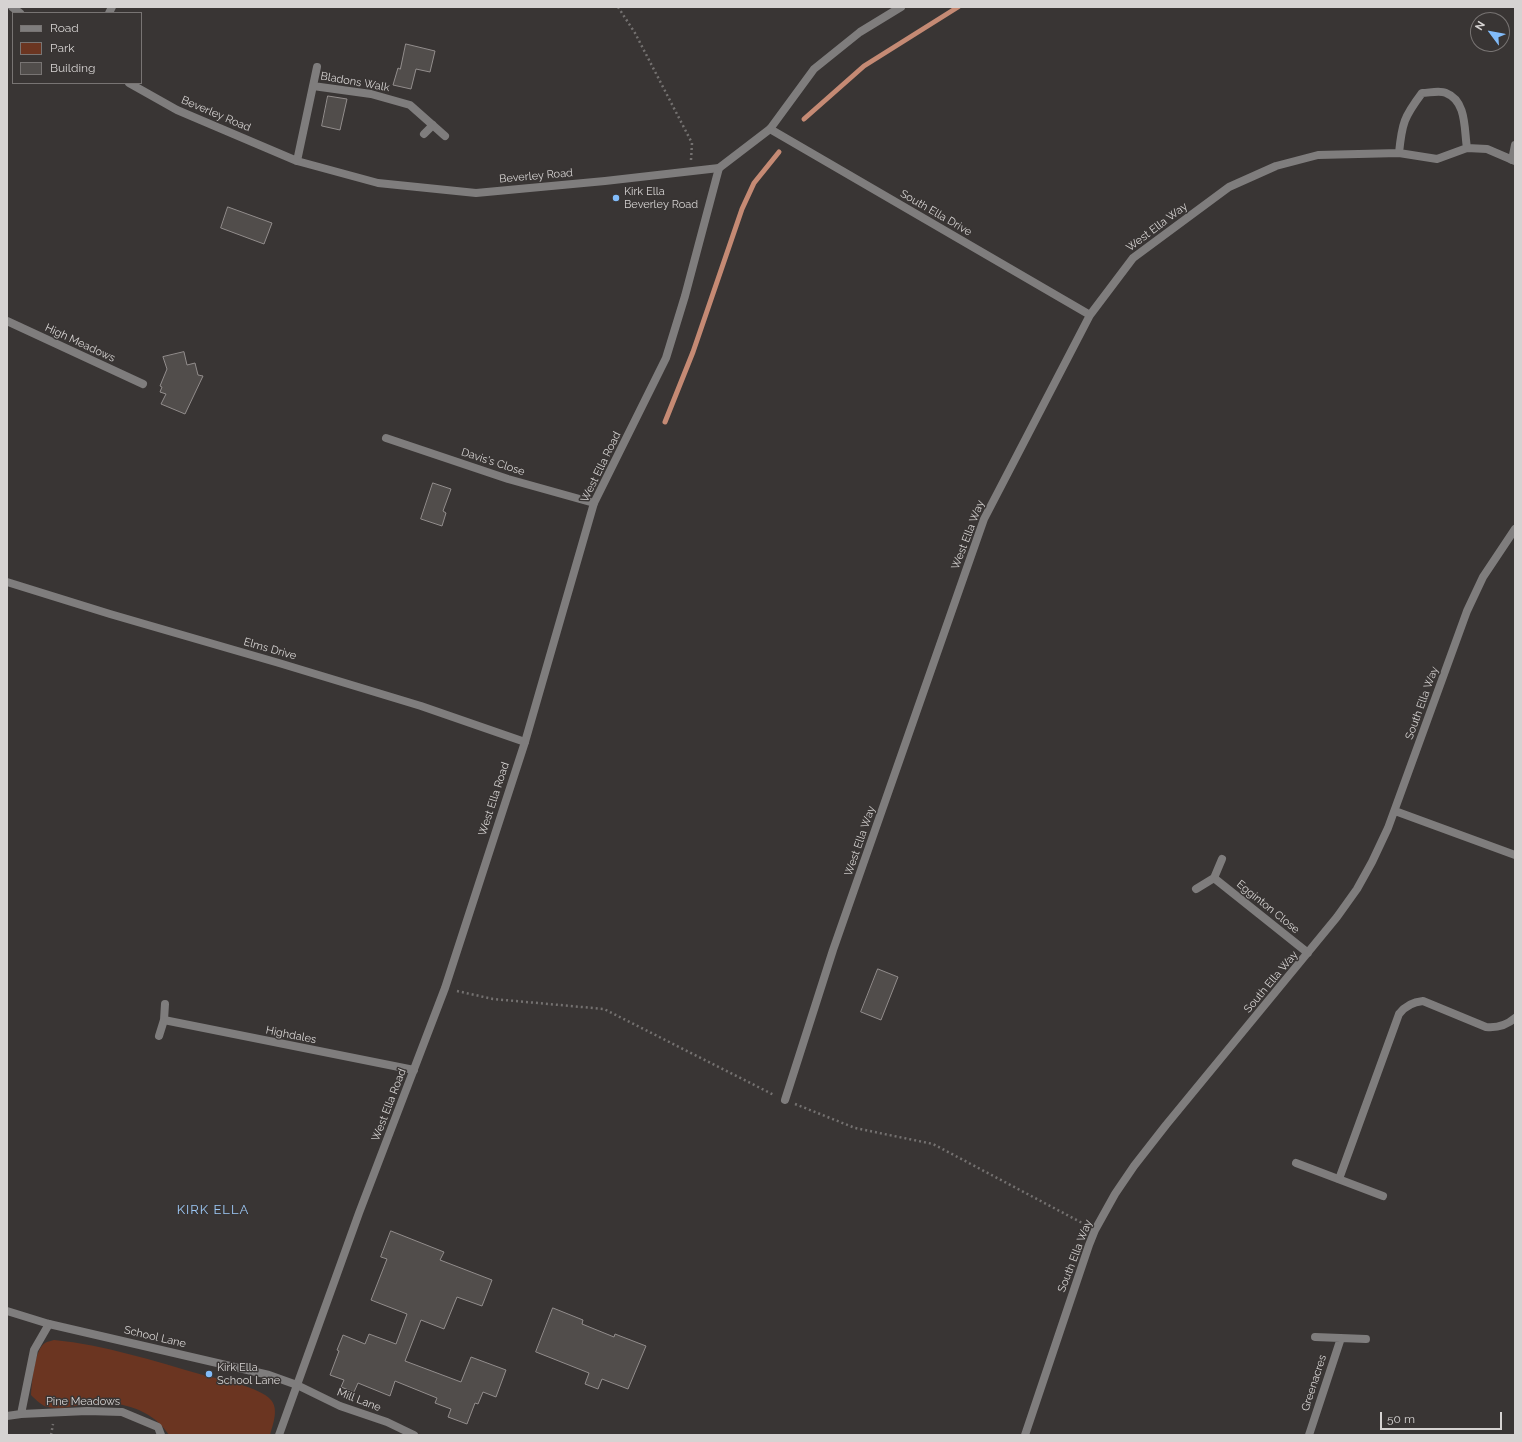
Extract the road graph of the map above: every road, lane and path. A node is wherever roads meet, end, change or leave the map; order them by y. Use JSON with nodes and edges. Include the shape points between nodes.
{"nodes":[{"id":1,"x":618,"y":7,"type":"edge"},
{"id":2,"x":901,"y":7,"type":"edge"},
{"id":3,"x":317,"y":67,"type":"dead end"},
{"id":4,"x":131,"y":84,"type":"edge"},
{"id":5,"x":313,"y":86,"type":"junction"},
{"id":6,"x":433,"y":126,"type":"junction"},
{"id":7,"x":770,"y":129,"type":"junction"},
{"id":8,"x":424,"y":134,"type":"dead end"},
{"id":9,"x":445,"y":136,"type":"dead end"},
{"id":10,"x":1515,"y":145,"type":"edge"},
{"id":11,"x":1467,"y":148,"type":"junction"},
{"id":12,"x":1399,"y":153,"type":"junction"},
{"id":13,"x":297,"y":161,"type":"junction"},
{"id":14,"x":1514,"y":161,"type":"edge"},
{"id":15,"x":719,"y":168,"type":"junction"},
{"id":16,"x":690,"y":172,"type":"junction"},
{"id":17,"x":1090,"y":315,"type":"junction"},
{"id":18,"x":7,"y":321,"type":"edge"},
{"id":19,"x":143,"y":384,"type":"dead end"},
{"id":20,"x":386,"y":438,"type":"dead end"},
{"id":21,"x":594,"y":503,"type":"junction"},
{"id":22,"x":1515,"y":529,"type":"edge"},
{"id":23,"x":7,"y":582,"type":"edge"},
{"id":24,"x":525,"y":742,"type":"junction"},
{"id":25,"x":1395,"y":811,"type":"junction"},
{"id":26,"x":1515,"y":855,"type":"edge"},
{"id":27,"x":1222,"y":859,"type":"dead end"},
{"id":28,"x":1214,"y":878,"type":"junction"},
{"id":29,"x":1196,"y":889,"type":"dead end"},
{"id":30,"x":1308,"y":953,"type":"junction"},
{"id":31,"x":165,"y":1004,"type":"dead end"},
{"id":32,"x":1515,"y":1018,"type":"edge"},
{"id":33,"x":164,"y":1020,"type":"junction"},
{"id":34,"x":159,"y":1036,"type":"dead end"},
{"id":35,"x":414,"y":1070,"type":"junction"},
{"id":36,"x":785,"y":1100,"type":"dead end"},
{"id":37,"x":1296,"y":1163,"type":"dead end"},
{"id":38,"x":1339,"y":1179,"type":"junction"},
{"id":39,"x":1383,"y":1196,"type":"dead end"},
{"id":40,"x":7,"y":1311,"type":"edge"},
{"id":41,"x":49,"y":1324,"type":"junction"},
{"id":42,"x":1315,"y":1337,"type":"dead end"},
{"id":43,"x":1341,"y":1338,"type":"junction"},
{"id":44,"x":1366,"y":1340,"type":"dead end"},
{"id":45,"x":298,"y":1385,"type":"junction"},
{"id":46,"x":21,"y":1414,"type":"junction"},
{"id":47,"x":7,"y":1416,"type":"edge"},
{"id":48,"x":161,"y":1435,"type":"edge"},
{"id":49,"x":280,"y":1435,"type":"edge"},
{"id":50,"x":414,"y":1435,"type":"edge"},
{"id":51,"x":1025,"y":1435,"type":"edge"},
{"id":52,"x":1309,"y":1435,"type":"edge"}],
"edges":[{"from":1,"to":16,"type":"path","via":[[635,32],[692,143]]},
{"from":2,"to":7,"type":"street","name":"Beverley Road","via":[[860,32],[814,69]]},
{"from":3,"to":5,"type":"street","name":"Bladons Walk"},
{"from":4,"to":13,"type":"street","name":"Beverley Road","via":[[177,110]]},
{"from":5,"to":6,"type":"street","name":"Bladons Walk","via":[[371,94],[410,105]]},
{"from":5,"to":13,"type":"street","name":"Bladons Walk"},
{"from":6,"to":8,"type":"street"},
{"from":6,"to":9,"type":"street","name":"Bladons Walk"},
{"from":7,"to":15,"type":"street","name":"Beverley Road"},
{"from":7,"to":17,"type":"street","name":"South Ella Drive"},
{"from":10,"to":14,"type":"street"},
{"from":11,"to":12,"type":"street","name":"West Ella Way","via":[[1436,159]]},
{"from":11,"to":12,"type":"street","via":[[1465,118],[1455,98],[1445,92],[1422,93],[1407,113],[1401,130]]},
{"from":11,"to":14,"type":"street","name":"West Ella Way","via":[[1487,149]]},
{"from":12,"to":17,"type":"street","name":"West Ella Way","via":[[1318,155],[1276,166],[1229,187],[1133,258]]},
{"from":13,"to":16,"type":"street","name":"Beverley Road","via":[[378,183],[476,193]]},
{"from":15,"to":16,"type":"street","name":"Beverley Road"},
{"from":15,"to":21,"type":"street","name":"West Ella Road","via":[[666,358]]},
{"from":17,"to":36,"type":"street","name":"West Ella Way","via":[[984,519],[833,950]]},
{"from":18,"to":19,"type":"street","name":"High Meadows"},
{"from":20,"to":21,"type":"street","name":"Davis's Close","via":[[508,479]]},
{"from":21,"to":24,"type":"street","name":"West Ella Road"},
{"from":22,"to":25,"type":"street","name":"South Ella Way","via":[[1483,577],[1467,611]]},
{"from":23,"to":24,"type":"street","name":"Elms Drive","via":[[422,706]]},
{"from":24,"to":35,"type":"street","name":"West Ella Road","via":[[445,988]]},
{"from":25,"to":26,"type":"street"},
{"from":25,"to":30,"type":"street","name":"South Ella Way","via":[[1357,889]]},
{"from":27,"to":28,"type":"street"},
{"from":28,"to":29,"type":"street"},
{"from":28,"to":30,"type":"street","name":"Egginton Close"},
{"from":30,"to":51,"type":"street","name":"South Ella Way","via":[[1166,1125],[1115,1194],[1088,1245]]},
{"from":31,"to":33,"type":"street"},
{"from":32,"to":38,"type":"street","via":[[1498,1027],[1486,1027],[1423,1001],[1412,1003],[1403,1009]]},
{"from":33,"to":34,"type":"street"},
{"from":33,"to":35,"type":"street","name":"Highdales"},
{"from":35,"to":45,"type":"street","name":"West Ella Road"},
{"from":37,"to":38,"type":"street"},
{"from":38,"to":39,"type":"street"},
{"from":40,"to":41,"type":"street","name":"School Lane"},
{"from":41,"to":45,"type":"street","name":"School Lane","via":[[269,1375]]},
{"from":41,"to":46,"type":"street","via":[[34,1350]]},
{"from":42,"to":43,"type":"street","name":"Greenacres"},
{"from":43,"to":44,"type":"street","name":"Greenacres"},
{"from":43,"to":52,"type":"street","name":"Greenacres"},
{"from":45,"to":49,"type":"street","name":"West Ella Road"},
{"from":45,"to":50,"type":"street","name":"Mill Lane","via":[[340,1406],[387,1422]]},
{"from":46,"to":47,"type":"street","name":"Pine Meadows"},
{"from":46,"to":48,"type":"street","name":"Pine Meadows","via":[[122,1412],[158,1427]]}]}
